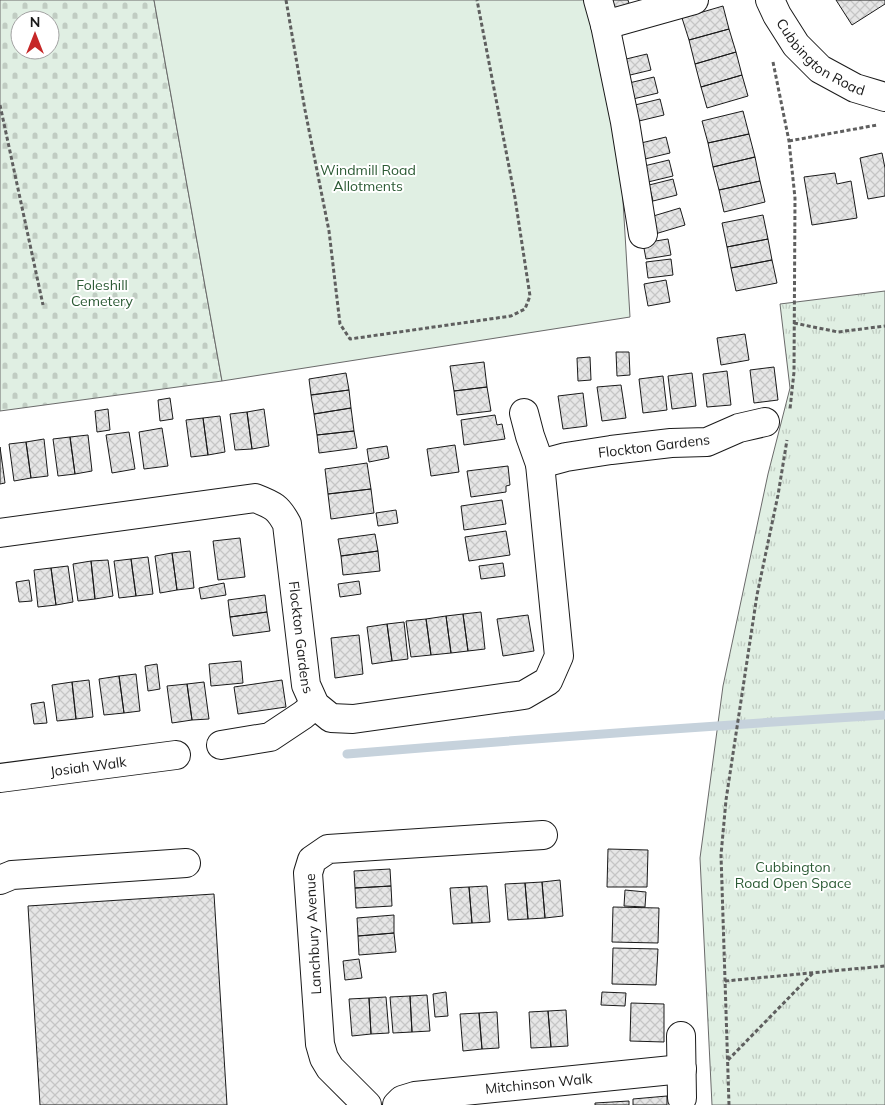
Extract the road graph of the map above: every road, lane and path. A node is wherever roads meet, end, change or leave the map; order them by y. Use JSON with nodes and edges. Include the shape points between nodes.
{"nodes":[{"id":1,"x":286,"y":0,"type":"edge"},
{"id":2,"x":477,"y":0,"type":"edge"},
{"id":3,"x":694,"y":0,"type":"edge"},
{"id":4,"x":770,"y":0,"type":"edge"},
{"id":5,"x":602,"y":13,"type":"edge"},
{"id":6,"x":773,"y":58,"type":"dead end"},
{"id":7,"x":885,"y":97,"type":"edge"},
{"id":8,"x":0,"y":105,"type":"edge"},
{"id":9,"x":885,"y":123,"type":"edge"},
{"id":10,"x":789,"y":141,"type":"junction"},
{"id":11,"x":643,"y":234,"type":"dead end"},
{"id":12,"x":43,"y":305,"type":"dead end"},
{"id":13,"x":794,"y":324,"type":"junction"},
{"id":14,"x":885,"y":326,"type":"edge"},
{"id":15,"x":524,"y":413,"type":"dead end"},
{"id":16,"x":781,"y":425,"type":"junction"},
{"id":17,"x":540,"y":464,"type":"junction"},
{"id":18,"x":0,"y":533,"type":"edge"},
{"id":19,"x":315,"y":705,"type":"junction"},
{"id":20,"x":221,"y":745,"type":"dead end"},
{"id":21,"x":176,"y":754,"type":"dead end"},
{"id":22,"x":0,"y":778,"type":"edge"},
{"id":23,"x":543,"y":835,"type":"dead end"},
{"id":24,"x":186,"y":863,"type":"dead end"},
{"id":25,"x":0,"y":880,"type":"edge"},
{"id":26,"x":885,"y":966,"type":"edge"},
{"id":27,"x":814,"y":972,"type":"junction"},
{"id":28,"x":725,"y":981,"type":"junction"},
{"id":29,"x":681,"y":1036,"type":"dead end"},
{"id":30,"x":728,"y":1060,"type":"junction"},
{"id":31,"x":682,"y":1069,"type":"junction"},
{"id":32,"x":682,"y":1098,"type":"dead end"},
{"id":33,"x":368,"y":1105,"type":"edge"},
{"id":34,"x":397,"y":1105,"type":"edge"},
{"id":35,"x":729,"y":1105,"type":"edge"}],
"edges":[{"from":1,"to":2,"type":"path","via":[[329,231],[340,324],[350,339],[511,316],[525,308],[530,296],[515,198]]},
{"from":3,"to":5,"type":"street"},
{"from":4,"to":7,"type":"street","name":"Cubbington Road","via":[[796,44],[820,69],[854,88]]},
{"from":5,"to":11,"type":"street","via":[[625,122]]},
{"from":6,"to":10,"type":"path"},
{"from":8,"to":12,"type":"path"},
{"from":9,"to":10,"type":"path"},
{"from":10,"to":13,"type":"path","via":[[795,198]]},
{"from":13,"to":14,"type":"path","via":[[838,332]]},
{"from":13,"to":16,"type":"path","via":[[794,372]]},
{"from":15,"to":17,"type":"street","name":"Flockton Gardens"},
{"from":16,"to":17,"type":"street","name":"Flockton Gardens","via":[[739,428],[707,442],[611,450]]},
{"from":16,"to":28,"type":"path","via":[[778,495],[757,594],[726,800],[721,855]]},
{"from":17,"to":19,"type":"street","name":"Flockton Gardens","via":[[559,656],[548,681],[524,695],[353,719],[332,718]]},
{"from":18,"to":19,"type":"street","name":"Flockton Gardens","via":[[255,498],[269,504],[280,512],[287,524],[306,685]]},
{"from":19,"to":20,"type":"street","via":[[270,737]]},
{"from":21,"to":22,"type":"street","name":"Josiah Walk"},
{"from":23,"to":33,"type":"street","name":"Lanchbury Avenue","via":[[328,849],[312,860],[308,872],[320,1044],[330,1068]]},
{"from":24,"to":25,"type":"street","via":[[12,875]]},
{"from":26,"to":27,"type":"path"},
{"from":27,"to":28,"type":"path"},
{"from":27,"to":30,"type":"path"},
{"from":28,"to":30,"type":"path"},
{"from":29,"to":31,"type":"street"},
{"from":30,"to":35,"type":"path"},
{"from":31,"to":32,"type":"street"},
{"from":31,"to":34,"type":"street","name":"Mitchinson Walk","via":[[415,1096]]}]}
